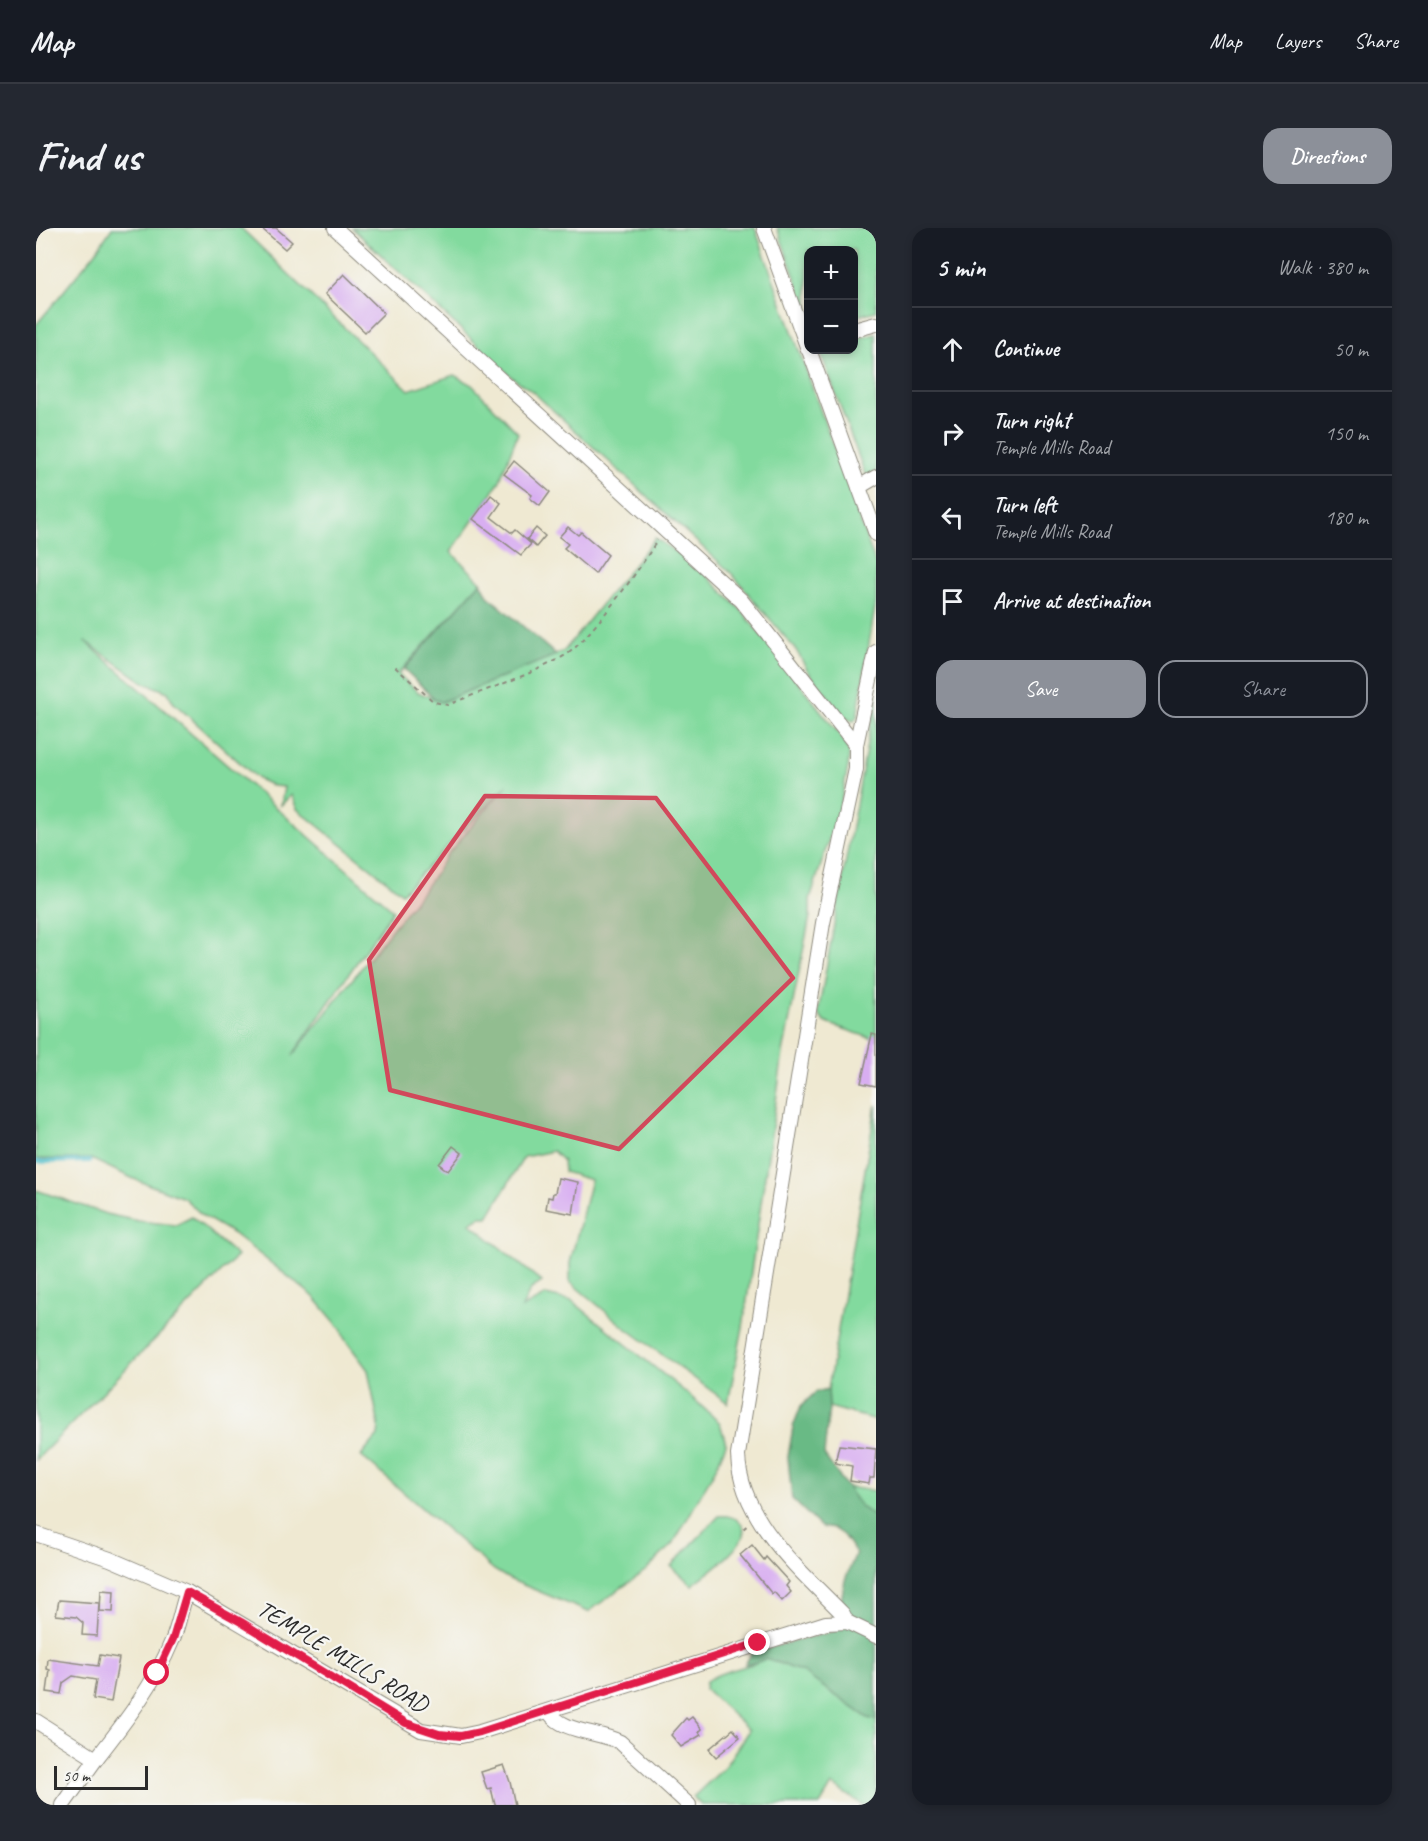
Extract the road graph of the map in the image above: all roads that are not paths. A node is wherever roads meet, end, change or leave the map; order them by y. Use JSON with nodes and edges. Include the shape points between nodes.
{"nodes":[{"id":1,"x":335,"y":228,"type":"edge"},
{"id":2,"x":764,"y":228,"type":"edge"},
{"id":3,"x":876,"y":324,"type":"edge"},
{"id":4,"x":858,"y":329,"type":"edge"},
{"id":5,"x":804,"y":335,"type":"edge"},
{"id":6,"x":811,"y":354,"type":"edge"},
{"id":7,"x":876,"y":477,"type":"edge"},
{"id":8,"x":859,"y":487,"type":"junction"},
{"id":9,"x":871,"y":505,"type":"edge"},
{"id":10,"x":876,"y":534,"type":"edge"},
{"id":11,"x":876,"y":652,"type":"edge"},
{"id":12,"x":856,"y":745,"type":"junction"},
{"id":13,"x":36,"y":1534,"type":"edge"},
{"id":14,"x":187,"y":1592,"type":"junction"},
{"id":15,"x":847,"y":1622,"type":"junction"},
{"id":16,"x":876,"y":1636,"type":"edge"},
{"id":17,"x":549,"y":1712,"type":"junction"},
{"id":18,"x":36,"y":1721,"type":"edge"},
{"id":19,"x":96,"y":1759,"type":"junction"},
{"id":20,"x":63,"y":1805,"type":"edge"},
{"id":21,"x":690,"y":1805,"type":"edge"}],
"edges":[{"from":1,"to":12,"type":"street","via":[[741,600]]},
{"from":2,"to":5,"type":"street"},
{"from":3,"to":4,"type":"street"},
{"from":6,"to":8,"type":"street"},
{"from":7,"to":8,"type":"street"},
{"from":8,"to":9,"type":"street"},
{"from":9,"to":10,"type":"street"},
{"from":11,"to":12,"type":"street"},
{"from":12,"to":15,"type":"street","via":[[856,770],[823,923],[738,1455],[746,1497],[758,1517],[787,1556]]},
{"from":13,"to":14,"type":"street","name":"TEMPLE MILLS ROAD","via":[[110,1559]]},
{"from":14,"to":17,"type":"street","name":"TEMPLE MILLS ROAD","via":[[421,1730],[461,1736]]},
{"from":14,"to":19,"type":"street","via":[[173,1639],[157,1673]]},
{"from":15,"to":16,"type":"street"},
{"from":15,"to":17,"type":"street","name":"TEMPLE MILLS ROAD","via":[[797,1631]]},
{"from":17,"to":21,"type":"street","via":[[569,1727],[607,1735],[620,1742]]},
{"from":18,"to":19,"type":"street"},
{"from":19,"to":20,"type":"street"}]}
